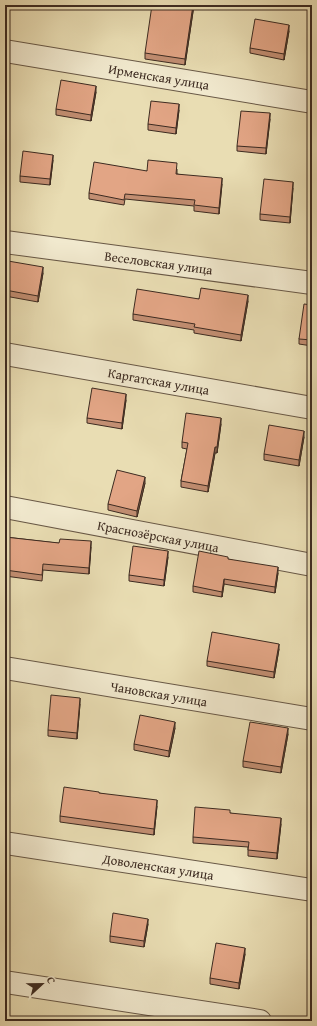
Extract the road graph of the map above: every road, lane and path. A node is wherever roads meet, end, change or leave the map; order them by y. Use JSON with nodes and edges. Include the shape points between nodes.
{"nodes":[{"id":1,"x":5,"y":51,"type":"edge"},
{"id":2,"x":312,"y":102,"type":"edge"},
{"id":3,"x":5,"y":242,"type":"edge"},
{"id":4,"x":312,"y":284,"type":"edge"},
{"id":5,"x":5,"y":354,"type":"edge"},
{"id":6,"x":312,"y":408,"type":"edge"},
{"id":7,"x":5,"y":507,"type":"edge"},
{"id":8,"x":312,"y":565,"type":"edge"},
{"id":9,"x":5,"y":668,"type":"edge"},
{"id":10,"x":312,"y":719,"type":"edge"},
{"id":11,"x":5,"y":843,"type":"edge"},
{"id":12,"x":312,"y":890,"type":"edge"},
{"id":13,"x":5,"y":982,"type":"edge"},
{"id":14,"x":260,"y":1021,"type":"edge"}],
"edges":[{"from":1,"to":2,"type":"street","name":"Ирменская улица"},
{"from":3,"to":4,"type":"street","name":"Веселовская улица"},
{"from":5,"to":6,"type":"street","name":"Каргатская улица"},
{"from":7,"to":8,"type":"street","name":"Краснозёрская улица"},
{"from":9,"to":10,"type":"street","name":"Чановская улица"},
{"from":11,"to":12,"type":"street","name":"Доволенская улица"},
{"from":13,"to":14,"type":"street"}]}
